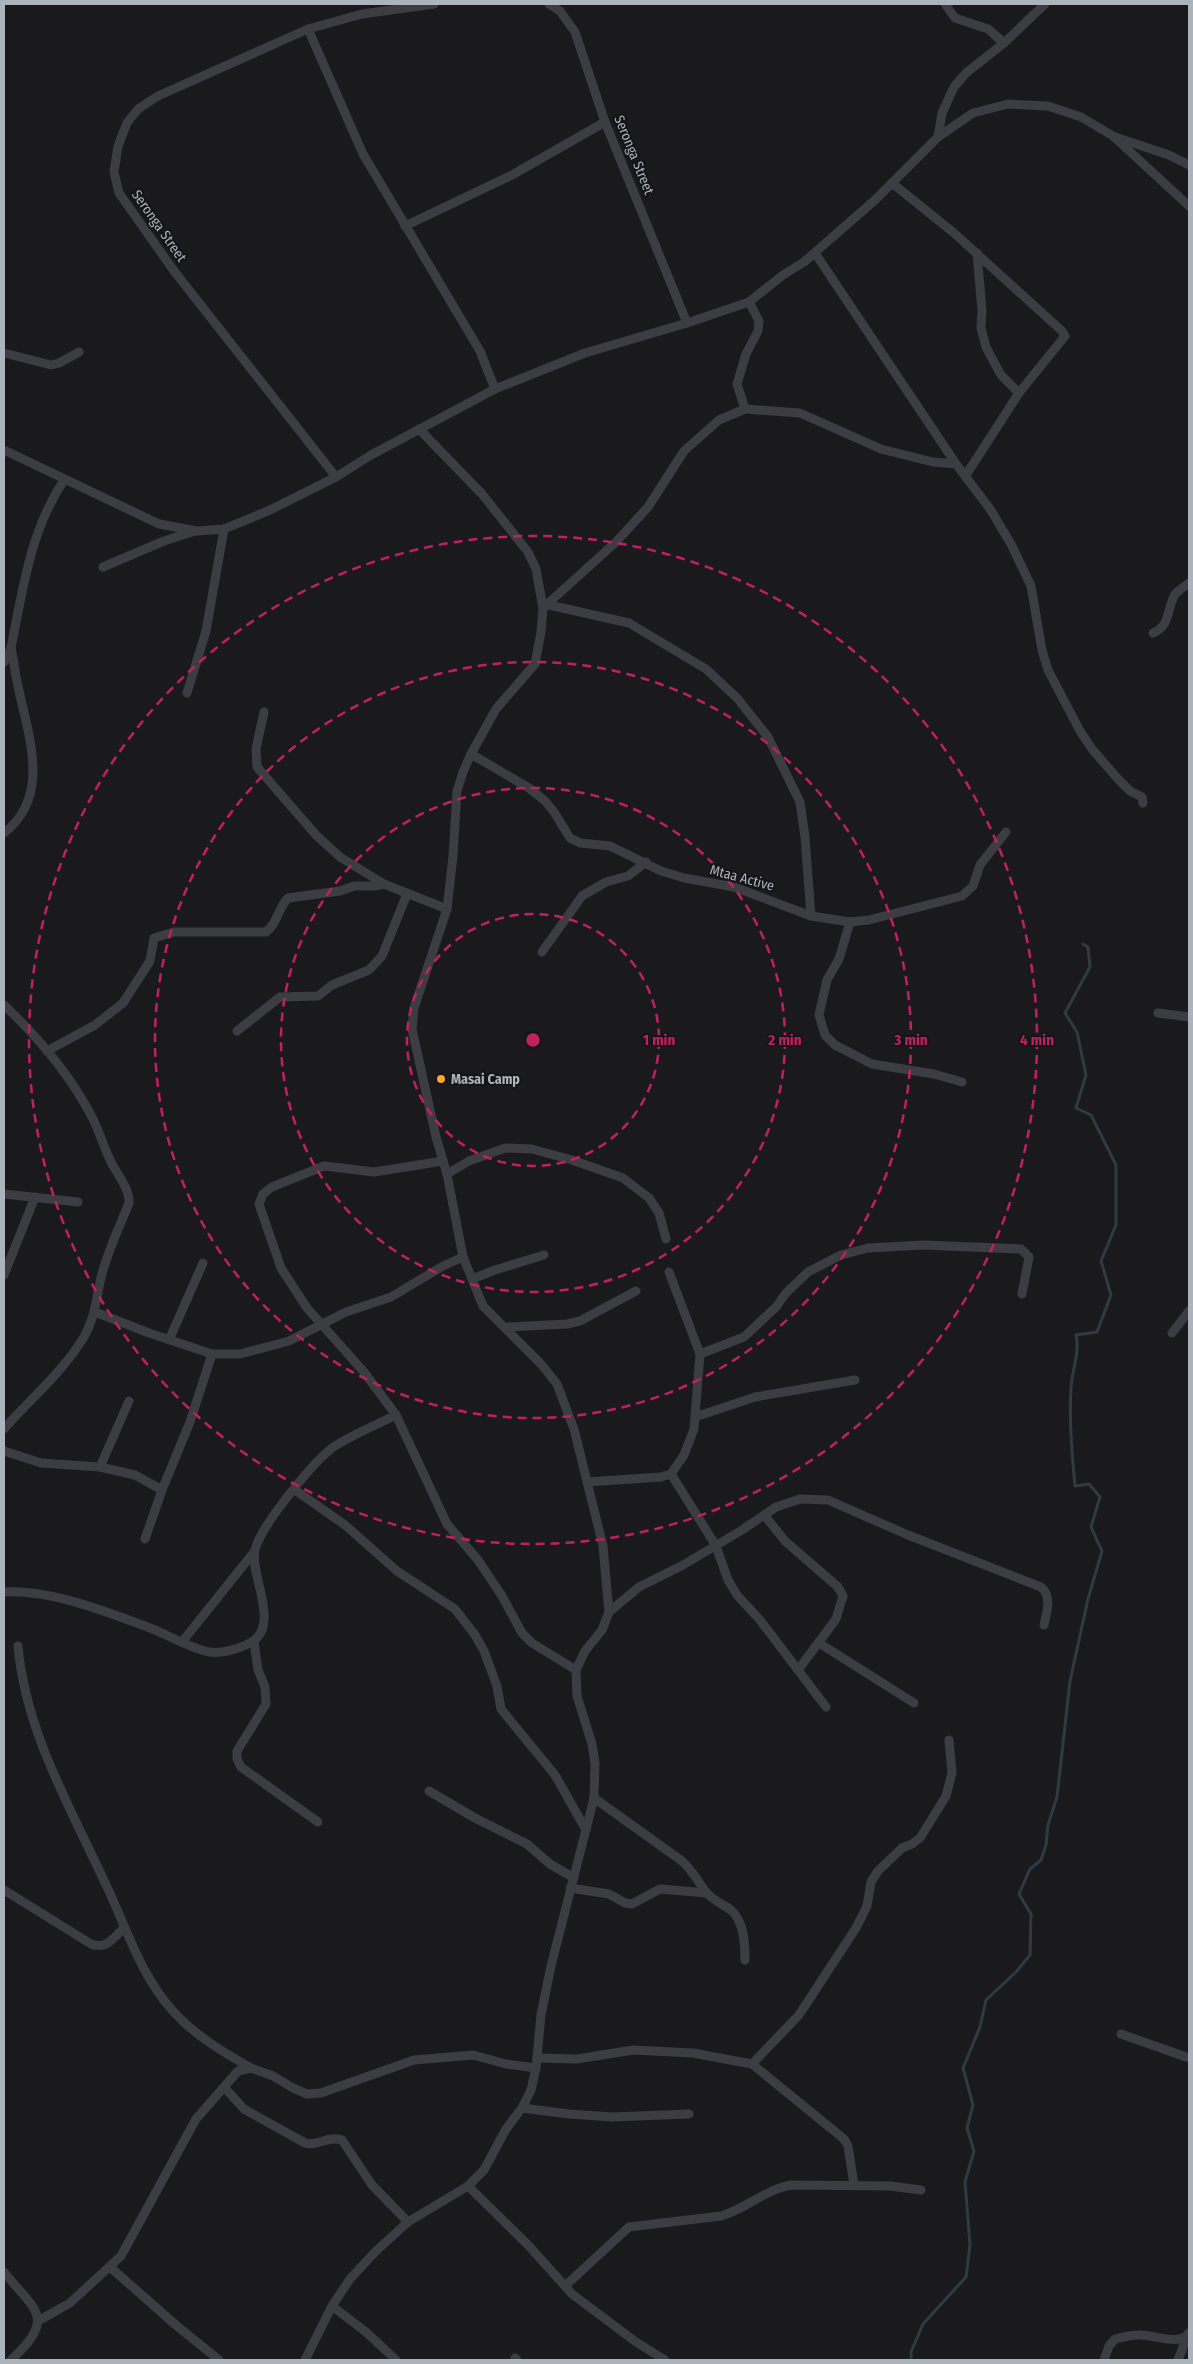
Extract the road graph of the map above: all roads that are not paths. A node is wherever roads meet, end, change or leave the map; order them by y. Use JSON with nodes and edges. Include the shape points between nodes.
{"nodes":[{"id":1,"x":434,"y":4,"type":"edge"},
{"id":2,"x":549,"y":4,"type":"edge"},
{"id":3,"x":945,"y":4,"type":"edge"},
{"id":4,"x":1045,"y":4,"type":"edge"},
{"id":5,"x":308,"y":30,"type":"junction"},
{"id":6,"x":1004,"y":43,"type":"junction"},
{"id":7,"x":605,"y":122,"type":"junction"},
{"id":8,"x":1112,"y":136,"type":"junction"},
{"id":9,"x":938,"y":137,"type":"junction"},
{"id":10,"x":1189,"y":165,"type":"edge"},
{"id":11,"x":892,"y":183,"type":"junction"},
{"id":12,"x":1189,"y":206,"type":"edge"},
{"id":13,"x":405,"y":226,"type":"junction"},
{"id":14,"x":815,"y":253,"type":"junction"},
{"id":15,"x":977,"y":253,"type":"junction"},
{"id":16,"x":749,"y":302,"type":"junction"},
{"id":17,"x":687,"y":323,"type":"junction"},
{"id":18,"x":79,"y":352,"type":"dead end"},
{"id":19,"x":4,"y":353,"type":"edge"},
{"id":20,"x":495,"y":389,"type":"junction"},
{"id":21,"x":1019,"y":393,"type":"junction"},
{"id":22,"x":745,"y":409,"type":"junction"},
{"id":23,"x":419,"y":429,"type":"junction"},
{"id":24,"x":4,"y":450,"type":"edge"},
{"id":25,"x":956,"y":464,"type":"junction"},
{"id":26,"x":966,"y":474,"type":"junction"},
{"id":27,"x":336,"y":477,"type":"junction"},
{"id":28,"x":64,"y":480,"type":"junction"},
{"id":29,"x":224,"y":529,"type":"junction"},
{"id":30,"x":197,"y":530,"type":"junction"},
{"id":31,"x":103,"y":567,"type":"dead end"},
{"id":32,"x":1189,"y":583,"type":"edge"},
{"id":33,"x":546,"y":607,"type":"junction"},
{"id":34,"x":1154,"y":633,"type":"dead end"},
{"id":35,"x":12,"y":648,"type":"junction"},
{"id":36,"x":4,"y":662,"type":"edge"},
{"id":37,"x":187,"y":693,"type":"dead end"},
{"id":38,"x":264,"y":712,"type":"dead end"},
{"id":39,"x":471,"y":754,"type":"junction"},
{"id":40,"x":1143,"y":803,"type":"dead end"},
{"id":41,"x":1006,"y":832,"type":"dead end"},
{"id":42,"x":4,"y":833,"type":"edge"},
{"id":43,"x":646,"y":862,"type":"junction"},
{"id":44,"x":384,"y":884,"type":"junction"},
{"id":45,"x":407,"y":894,"type":"junction"},
{"id":46,"x":447,"y":909,"type":"junction"},
{"id":47,"x":811,"y":916,"type":"junction"},
{"id":48,"x":850,"y":922,"type":"junction"},
{"id":49,"x":542,"y":952,"type":"dead end"},
{"id":50,"x":4,"y":1005,"type":"edge"},
{"id":51,"x":1158,"y":1013,"type":"dead end"},
{"id":52,"x":1189,"y":1016,"type":"edge"},
{"id":53,"x":237,"y":1031,"type":"dead end"},
{"id":54,"x":47,"y":1051,"type":"junction"},
{"id":55,"x":962,"y":1082,"type":"dead end"},
{"id":56,"x":443,"y":1161,"type":"junction"},
{"id":57,"x":447,"y":1174,"type":"junction"},
{"id":58,"x":4,"y":1194,"type":"edge"},
{"id":59,"x":35,"y":1197,"type":"junction"},
{"id":60,"x":78,"y":1202,"type":"dead end"},
{"id":61,"x":666,"y":1239,"type":"dead end"},
{"id":62,"x":544,"y":1255,"type":"dead end"},
{"id":63,"x":463,"y":1257,"type":"junction"},
{"id":64,"x":203,"y":1263,"type":"dead end"},
{"id":65,"x":669,"y":1272,"type":"dead end"},
{"id":66,"x":4,"y":1276,"type":"edge"},
{"id":67,"x":472,"y":1279,"type":"junction"},
{"id":68,"x":636,"y":1291,"type":"dead end"},
{"id":69,"x":1022,"y":1294,"type":"dead end"},
{"id":70,"x":1189,"y":1311,"type":"edge"},
{"id":71,"x":95,"y":1312,"type":"junction"},
{"id":72,"x":322,"y":1325,"type":"junction"},
{"id":73,"x":506,"y":1327,"type":"junction"},
{"id":74,"x":1172,"y":1333,"type":"dead end"},
{"id":75,"x":168,"y":1340,"type":"junction"},
{"id":76,"x":212,"y":1354,"type":"junction"},
{"id":77,"x":700,"y":1354,"type":"junction"},
{"id":78,"x":855,"y":1380,"type":"dead end"},
{"id":79,"x":129,"y":1400,"type":"dead end"},
{"id":80,"x":396,"y":1415,"type":"junction"},
{"id":81,"x":695,"y":1417,"type":"junction"},
{"id":82,"x":4,"y":1429,"type":"edge"},
{"id":83,"x":4,"y":1451,"type":"edge"},
{"id":84,"x":100,"y":1467,"type":"junction"},
{"id":85,"x":672,"y":1474,"type":"junction"},
{"id":86,"x":587,"y":1482,"type":"junction"},
{"id":87,"x":162,"y":1490,"type":"junction"},
{"id":88,"x":295,"y":1490,"type":"junction"},
{"id":89,"x":765,"y":1516,"type":"junction"},
{"id":90,"x":146,"y":1539,"type":"dead end"},
{"id":91,"x":716,"y":1546,"type":"junction"},
{"id":92,"x":254,"y":1552,"type":"junction"},
{"id":93,"x":4,"y":1592,"type":"edge"},
{"id":94,"x":609,"y":1612,"type":"junction"},
{"id":95,"x":1044,"y":1625,"type":"dead end"},
{"id":96,"x":254,"y":1640,"type":"junction"},
{"id":97,"x":182,"y":1642,"type":"junction"},
{"id":98,"x":818,"y":1643,"type":"junction"},
{"id":99,"x":18,"y":1646,"type":"dead end"},
{"id":100,"x":576,"y":1670,"type":"junction"},
{"id":101,"x":798,"y":1670,"type":"junction"},
{"id":102,"x":914,"y":1703,"type":"dead end"},
{"id":103,"x":826,"y":1707,"type":"dead end"},
{"id":104,"x":949,"y":1740,"type":"dead end"},
{"id":105,"x":429,"y":1791,"type":"dead end"},
{"id":106,"x":594,"y":1798,"type":"junction"},
{"id":107,"x":318,"y":1822,"type":"dead end"},
{"id":108,"x":586,"y":1830,"type":"junction"},
{"id":109,"x":574,"y":1878,"type":"junction"},
{"id":110,"x":570,"y":1888,"type":"junction"},
{"id":111,"x":4,"y":1890,"type":"edge"},
{"id":112,"x":707,"y":1894,"type":"junction"},
{"id":113,"x":124,"y":1928,"type":"junction"},
{"id":114,"x":745,"y":1960,"type":"dead end"},
{"id":115,"x":1121,"y":2034,"type":"dead end"},
{"id":116,"x":537,"y":2058,"type":"junction"},
{"id":117,"x":1189,"y":2058,"type":"edge"},
{"id":118,"x":752,"y":2064,"type":"junction"},
{"id":119,"x":251,"y":2068,"type":"junction"},
{"id":120,"x":536,"y":2068,"type":"junction"},
{"id":121,"x":225,"y":2088,"type":"junction"},
{"id":122,"x":522,"y":2108,"type":"junction"},
{"id":123,"x":689,"y":2114,"type":"dead end"},
{"id":124,"x":854,"y":2185,"type":"junction"},
{"id":125,"x":468,"y":2186,"type":"junction"},
{"id":126,"x":920,"y":2190,"type":"dead end"},
{"id":127,"x":408,"y":2222,"type":"junction"},
{"id":128,"x":110,"y":2268,"type":"junction"},
{"id":129,"x":4,"y":2272,"type":"edge"},
{"id":130,"x":565,"y":2286,"type":"junction"},
{"id":131,"x":332,"y":2306,"type":"junction"},
{"id":132,"x":38,"y":2321,"type":"junction"},
{"id":133,"x":1188,"y":2335,"type":"edge"},
{"id":134,"x":11,"y":2360,"type":"edge"},
{"id":135,"x":219,"y":2360,"type":"edge"},
{"id":136,"x":305,"y":2360,"type":"edge"},
{"id":137,"x":396,"y":2360,"type":"edge"},
{"id":138,"x":665,"y":2360,"type":"edge"},
{"id":139,"x":1104,"y":2360,"type":"edge"},
{"id":140,"x":1178,"y":2360,"type":"edge"}],
"edges":[{"from":1,"to":5,"type":"street","name":"Seronga Street","via":[[362,14]]},
{"from":2,"to":7,"type":"street","name":"Seronga Street","via":[[560,11],[575,32]]},
{"from":3,"to":6,"type":"street","via":[[955,18],[988,29]]},
{"from":4,"to":6,"type":"street"},
{"from":5,"to":13,"type":"street","via":[[362,154]]},
{"from":5,"to":27,"type":"street","name":"Seronga Street","via":[[158,96],[138,109],[121,139],[114,172],[119,193],[174,271]]},
{"from":6,"to":9,"type":"street","via":[[966,73],[954,87],[942,113]]},
{"from":7,"to":13,"type":"street","via":[[512,175]]},
{"from":7,"to":17,"type":"street","name":"Seronga Street"},
{"from":8,"to":9,"type":"street","via":[[1081,117],[1048,106],[1008,104],[973,113]]},
{"from":8,"to":10,"type":"street"},
{"from":8,"to":12,"type":"street"},
{"from":9,"to":11,"type":"street"},
{"from":11,"to":14,"type":"street"},
{"from":11,"to":15,"type":"street"},
{"from":13,"to":20,"type":"street","via":[[480,352]]},
{"from":14,"to":16,"type":"street"},
{"from":14,"to":25,"type":"street"},
{"from":15,"to":21,"type":"street","via":[[981,328],[986,347],[1001,374]]},
{"from":15,"to":21,"type":"street","via":[[1065,336]]},
{"from":16,"to":17,"type":"street"},
{"from":16,"to":22,"type":"street","via":[[759,321],[737,384]]},
{"from":17,"to":20,"type":"street","via":[[585,353]]},
{"from":18,"to":19,"type":"street","via":[[51,365]]},
{"from":20,"to":23,"type":"street"},
{"from":21,"to":26,"type":"street"},
{"from":22,"to":25,"type":"street","via":[[791,410],[881,449],[933,462]]},
{"from":22,"to":33,"type":"street","via":[[719,420],[684,451],[648,507],[616,542]]},
{"from":23,"to":27,"type":"street"},
{"from":23,"to":33,"type":"street","via":[[482,494],[528,552]]},
{"from":24,"to":28,"type":"street"},
{"from":25,"to":26,"type":"street"},
{"from":26,"to":40,"type":"street","via":[[1032,586],[1042,650],[1069,713],[1092,749],[1130,791],[1142,797]]},
{"from":27,"to":29,"type":"street"},
{"from":28,"to":30,"type":"street","via":[[159,524]]},
{"from":28,"to":35,"type":"street","via":[[50,501],[33,544]]},
{"from":29,"to":30,"type":"street"},
{"from":29,"to":37,"type":"street","via":[[206,631]]},
{"from":30,"to":31,"type":"street"},
{"from":32,"to":34,"type":"street","via":[[1176,594],[1164,625]]},
{"from":33,"to":39,"type":"street","via":[[535,664],[496,709]]},
{"from":33,"to":47,"type":"street","via":[[629,623],[706,669],[737,698],[768,737],[800,802],[806,837]]},
{"from":35,"to":36,"type":"street"},
{"from":35,"to":42,"type":"street","via":[[34,771],[30,796],[21,815]]},
{"from":38,"to":44,"type":"street","via":[[256,748],[257,767],[340,857]]},
{"from":39,"to":43,"type":"street","name":"Mtaa Active","via":[[545,801],[570,838],[580,843],[610,846]]},
{"from":39,"to":46,"type":"street","via":[[457,791]]},
{"from":41,"to":48,"type":"street","name":"Mtaa Active","via":[[980,865],[973,886],[962,896],[870,920]]},
{"from":43,"to":47,"type":"street","name":"Mtaa Active","via":[[684,878],[734,887]]},
{"from":43,"to":49,"type":"street","via":[[628,876],[606,882],[582,896]]},
{"from":44,"to":45,"type":"street"},
{"from":44,"to":54,"type":"street","via":[[288,898],[266,932],[182,931],[154,938],[150,961],[123,1002],[95,1025]]},
{"from":45,"to":46,"type":"street"},
{"from":45,"to":53,"type":"street","via":[[382,956],[369,970],[332,985],[318,996],[280,998]]},
{"from":46,"to":56,"type":"street","via":[[414,1008],[412,1029]]},
{"from":47,"to":48,"type":"street","name":"Mtaa Active"},
{"from":48,"to":55,"type":"street","via":[[839,958],[827,980],[819,1015],[825,1035],[835,1045],[872,1064]]},
{"from":50,"to":54,"type":"street"},
{"from":51,"to":52,"type":"street"},
{"from":54,"to":71,"type":"street","via":[[92,1118],[129,1196],[110,1247]]},
{"from":56,"to":57,"type":"street"},
{"from":56,"to":72,"type":"street","via":[[374,1172],[324,1166],[272,1187],[263,1194],[259,1204],[281,1268]]},
{"from":57,"to":61,"type":"street","via":[[469,1161],[505,1148],[532,1149],[572,1160],[623,1178],[649,1198],[659,1213]]},
{"from":57,"to":63,"type":"street"},
{"from":58,"to":59,"type":"street"},
{"from":59,"to":60,"type":"street"},
{"from":59,"to":66,"type":"street"},
{"from":62,"to":67,"type":"street"},
{"from":63,"to":67,"type":"street"},
{"from":63,"to":72,"type":"street","via":[[391,1297],[346,1312]]},
{"from":64,"to":75,"type":"street"},
{"from":65,"to":77,"type":"street"},
{"from":67,"to":73,"type":"street","via":[[484,1306]]},
{"from":68,"to":73,"type":"street","via":[[580,1321]]},
{"from":69,"to":77,"type":"street","via":[[1029,1257],[1021,1249],[924,1245],[868,1248],[841,1255],[808,1272],[744,1337]]},
{"from":70,"to":74,"type":"street"},
{"from":71,"to":75,"type":"street"},
{"from":71,"to":82,"type":"street","via":[[85,1336],[50,1384]]},
{"from":72,"to":76,"type":"street","via":[[289,1341],[240,1354]]},
{"from":72,"to":80,"type":"street","via":[[364,1372]]},
{"from":73,"to":86,"type":"street","via":[[557,1384],[574,1429]]},
{"from":75,"to":76,"type":"street"},
{"from":76,"to":87,"type":"street","via":[[190,1422]]},
{"from":77,"to":81,"type":"street"},
{"from":78,"to":81,"type":"street","via":[[755,1397]]},
{"from":79,"to":84,"type":"street"},
{"from":80,"to":88,"type":"street","via":[[335,1446],[317,1461]]},
{"from":80,"to":100,"type":"street","via":[[447,1524],[478,1560],[522,1632],[532,1643]]},
{"from":81,"to":85,"type":"street","via":[[684,1455]]},
{"from":83,"to":84,"type":"street","via":[[41,1463]]},
{"from":84,"to":87,"type":"street","via":[[135,1476]]},
{"from":85,"to":86,"type":"street"},
{"from":85,"to":91,"type":"street"},
{"from":86,"to":94,"type":"street","via":[[602,1546]]},
{"from":87,"to":90,"type":"street"},
{"from":88,"to":92,"type":"street","via":[[268,1523]]},
{"from":88,"to":108,"type":"street","via":[[345,1525],[397,1571],[455,1609],[476,1635],[484,1651],[498,1686],[501,1709],[554,1775]]},
{"from":89,"to":91,"type":"street"},
{"from":89,"to":95,"type":"street","via":[[800,1499],[828,1500],[1041,1587],[1048,1598]]},
{"from":89,"to":98,"type":"street","via":[[785,1541],[838,1587],[843,1596],[836,1619]]},
{"from":91,"to":94,"type":"street","via":[[639,1587]]},
{"from":91,"to":101,"type":"street","via":[[732,1588]]},
{"from":92,"to":96,"type":"street","via":[[265,1616],[263,1628]]},
{"from":92,"to":97,"type":"street"},
{"from":93,"to":97,"type":"street","via":[[48,1596],[150,1628]]},
{"from":94,"to":100,"type":"street","via":[[602,1630],[585,1651]]},
{"from":96,"to":97,"type":"street","via":[[224,1652],[209,1652]]},
{"from":96,"to":107,"type":"street","via":[[266,1704],[236,1759],[241,1767]]},
{"from":98,"to":101,"type":"street"},
{"from":98,"to":102,"type":"street"},
{"from":99,"to":113,"type":"street","via":[[25,1697],[50,1768]]},
{"from":100,"to":106,"type":"street","via":[[577,1696],[595,1763]]},
{"from":101,"to":103,"type":"street"},
{"from":104,"to":118,"type":"street","via":[[952,1773],[946,1796],[920,1838],[902,1848],[878,1871],[871,1882],[867,1906],[856,1928],[799,2015]]},
{"from":105,"to":109,"type":"street","via":[[527,1844],[550,1864]]},
{"from":106,"to":108,"type":"street"},
{"from":106,"to":112,"type":"street","via":[[682,1861],[693,1871]]},
{"from":108,"to":109,"type":"street"},
{"from":109,"to":110,"type":"street"},
{"from":110,"to":112,"type":"street","via":[[609,1894],[632,1904],[660,1889]]},
{"from":110,"to":116,"type":"street","via":[[551,1966]]},
{"from":111,"to":113,"type":"street","via":[[99,1947]]},
{"from":112,"to":114,"type":"street","via":[[736,1916]]},
{"from":113,"to":119,"type":"street","via":[[154,1987],[172,2010],[214,2046]]},
{"from":115,"to":117,"type":"street"},
{"from":116,"to":118,"type":"street","via":[[577,2059],[633,2050],[693,2053]]},
{"from":116,"to":120,"type":"street"},
{"from":118,"to":124,"type":"street","via":[[844,2139]]},
{"from":119,"to":120,"type":"street","via":[[307,2094],[321,2093],[414,2060],[473,2055]]},
{"from":119,"to":121,"type":"street","via":[[238,2071]]},
{"from":120,"to":122,"type":"street","via":[[531,2090]]},
{"from":121,"to":127,"type":"street","via":[[244,2109],[297,2139],[312,2145],[330,2138],[342,2140],[372,2185]]},
{"from":121,"to":128,"type":"street","via":[[196,2119],[130,2241]]},
{"from":122,"to":123,"type":"street","via":[[612,2117]]},
{"from":122,"to":125,"type":"street","via":[[506,2129],[484,2170]]},
{"from":124,"to":126,"type":"street"},
{"from":124,"to":130,"type":"street","via":[[778,2187],[736,2212],[629,2227]]},
{"from":125,"to":127,"type":"street"},
{"from":125,"to":130,"type":"street"},
{"from":127,"to":131,"type":"street","via":[[350,2279]]},
{"from":128,"to":132,"type":"street","via":[[70,2303]]},
{"from":128,"to":135,"type":"street"},
{"from":129,"to":132,"type":"street","via":[[33,2304]]},
{"from":130,"to":138,"type":"street","via":[[620,2330]]},
{"from":131,"to":136,"type":"street"},
{"from":131,"to":137,"type":"street"},
{"from":132,"to":134,"type":"street"},
{"from":133,"to":139,"type":"street","via":[[1179,2339],[1141,2335],[1115,2339]]},
{"from":133,"to":140,"type":"street"}]}
